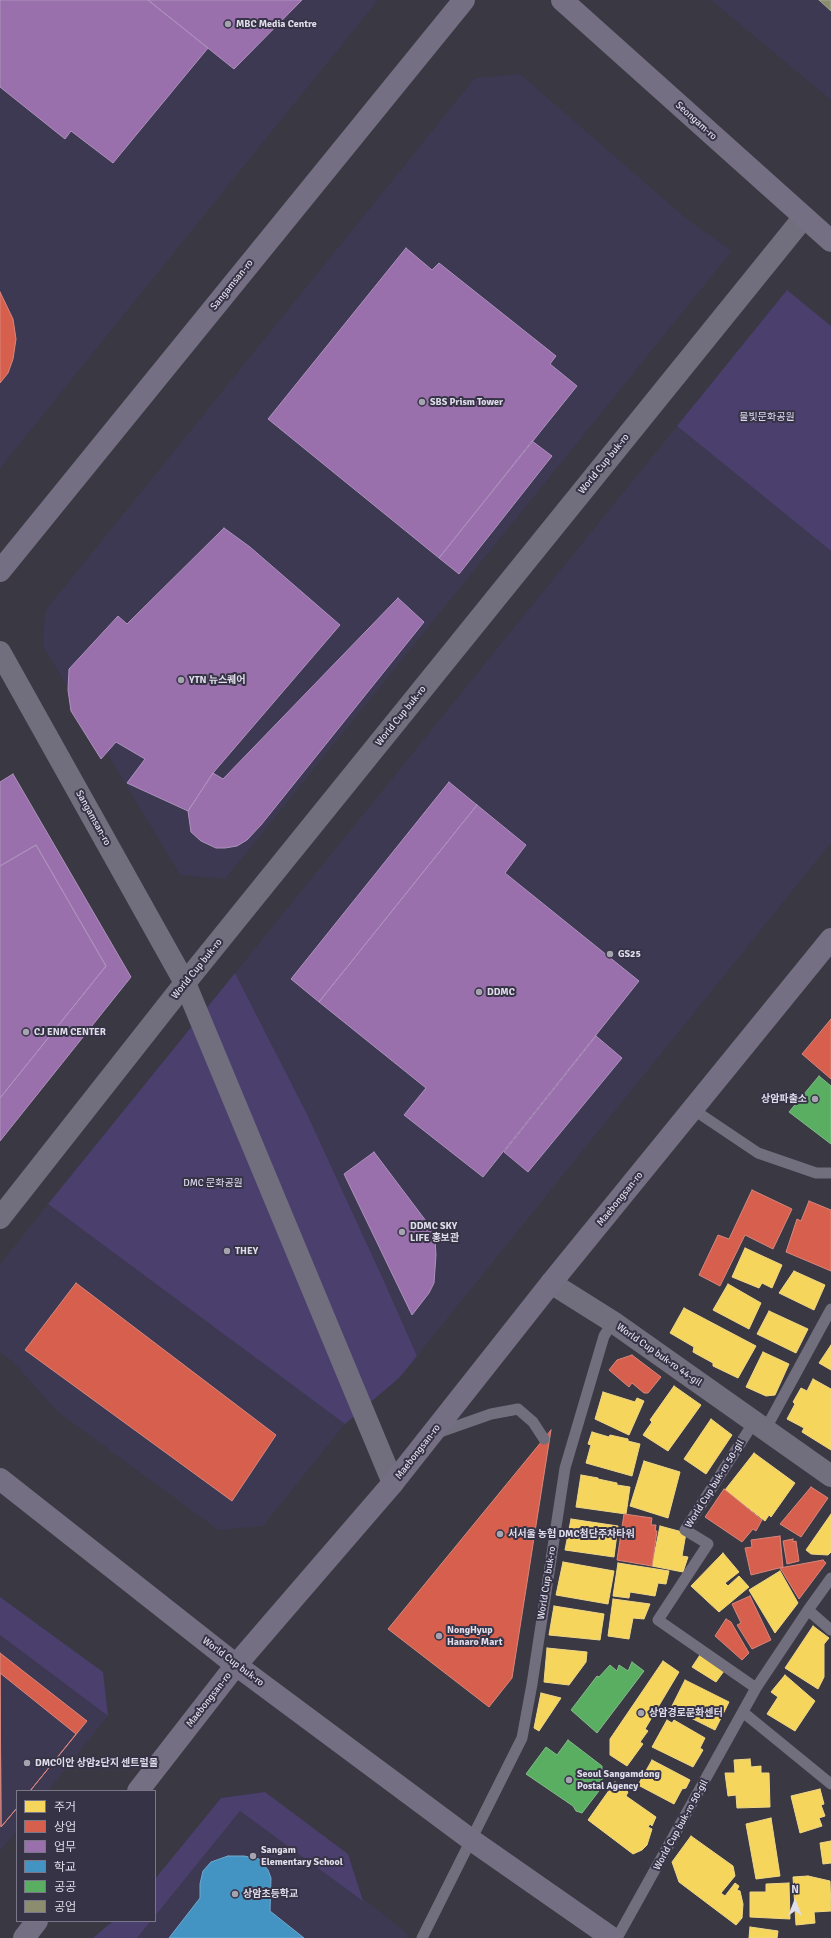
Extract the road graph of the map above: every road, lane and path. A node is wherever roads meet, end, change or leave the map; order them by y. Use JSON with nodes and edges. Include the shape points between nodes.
{"nodes":[{"id":1,"x":464,"y":0,"type":"edge"},
{"id":2,"x":562,"y":0,"type":"edge"},
{"id":3,"x":804,"y":217,"type":"junction"},
{"id":4,"x":831,"y":241,"type":"edge"},
{"id":5,"x":0,"y":571,"type":"edge"},
{"id":6,"x":0,"y":652,"type":"edge"},
{"id":7,"x":831,"y":939,"type":"edge"},
{"id":8,"x":186,"y":983,"type":"junction"},
{"id":9,"x":694,"y":1110,"type":"junction"},
{"id":10,"x":831,"y":1173,"type":"edge"},
{"id":11,"x":0,"y":1218,"type":"edge"},
{"id":12,"x":551,"y":1283,"type":"junction"},
{"id":13,"x":831,"y":1309,"type":"edge"},
{"id":14,"x":613,"y":1322,"type":"junction"},
{"id":15,"x":760,"y":1426,"type":"junction"},
{"id":16,"x":431,"y":1436,"type":"junction"},
{"id":17,"x":544,"y":1439,"type":"dead end"},
{"id":18,"x":831,"y":1476,"type":"edge"},
{"id":19,"x":0,"y":1480,"type":"edge"},
{"id":20,"x":393,"y":1483,"type":"junction"},
{"id":21,"x":831,"y":1578,"type":"edge"},
{"id":22,"x":808,"y":1610,"type":"junction"},
{"id":23,"x":831,"y":1630,"type":"edge"},
{"id":24,"x":236,"y":1665,"type":"junction"},
{"id":25,"x":756,"y":1688,"type":"junction"},
{"id":26,"x":744,"y":1712,"type":"junction"},
{"id":27,"x":831,"y":1784,"type":"edge"},
{"id":28,"x":139,"y":1790,"type":"edge"},
{"id":29,"x":470,"y":1839,"type":"junction"},
{"id":30,"x":36,"y":1922,"type":"edge"},
{"id":31,"x":24,"y":1938,"type":"edge"},
{"id":32,"x":422,"y":1938,"type":"edge"},
{"id":33,"x":612,"y":1938,"type":"edge"},
{"id":34,"x":617,"y":1938,"type":"edge"}],
"edges":[{"from":1,"to":5,"type":"main road","name":"Sangamsan-ro"},
{"from":2,"to":3,"type":"main road","name":"Seongam-ro"},
{"from":3,"to":4,"type":"main road","name":"Seongam-ro"},
{"from":3,"to":8,"type":"street","name":"World Cup buk-ro"},
{"from":6,"to":8,"type":"street","name":"Sangamsan-ro"},
{"from":7,"to":9,"type":"main road","name":"Maebongsan-ro"},
{"from":8,"to":11,"type":"street","name":"World Cup buk-ro"},
{"from":8,"to":20,"type":"street","name":"Sangamsan-ro"},
{"from":9,"to":10,"type":"lane","via":[[758,1152],[816,1173]]},
{"from":9,"to":12,"type":"main road","name":"Maebongsan-ro"},
{"from":12,"to":14,"type":"street","name":"World Cup buk-ro 44-gil"},
{"from":12,"to":16,"type":"main road","name":"Maebongsan-ro"},
{"from":13,"to":15,"type":"lane"},
{"from":14,"to":15,"type":"street","name":"World Cup buk-ro 44-gil"},
{"from":14,"to":29,"type":"lane","name":"World Cup buk-ro","via":[[604,1336],[565,1468],[522,1738]]},
{"from":15,"to":18,"type":"street","name":"World Cup buk-ro 44-gil"},
{"from":15,"to":25,"type":"lane","name":"World Cup buk-ro 50-gil","via":[[685,1530],[708,1544],[658,1620]]},
{"from":16,"to":17,"type":"lane","via":[[491,1414],[518,1409],[533,1422]]},
{"from":16,"to":20,"type":"main road","name":"Maebongsan-ro"},
{"from":19,"to":24,"type":"main road","name":"World Cup buk-ro"},
{"from":20,"to":24,"type":"main road","name":"Maebongsan-ro"},
{"from":21,"to":22,"type":"lane","name":"World Cup buk-ro 50-gil"},
{"from":22,"to":23,"type":"lane"},
{"from":22,"to":25,"type":"lane","name":"World Cup buk-ro 50-gil"},
{"from":24,"to":28,"type":"main road","name":"Maebongsan-ro"},
{"from":24,"to":29,"type":"main road","name":"World Cup buk-ro"},
{"from":25,"to":26,"type":"lane","name":"World Cup buk-ro 50-gil"},
{"from":26,"to":27,"type":"lane"},
{"from":26,"to":34,"type":"lane","name":"World Cup buk-ro 50-gil"},
{"from":29,"to":32,"type":"lane","name":"World Cup buk-ro"},
{"from":29,"to":33,"type":"main road","name":"World Cup buk-ro"},
{"from":30,"to":31,"type":"main road"}]}
